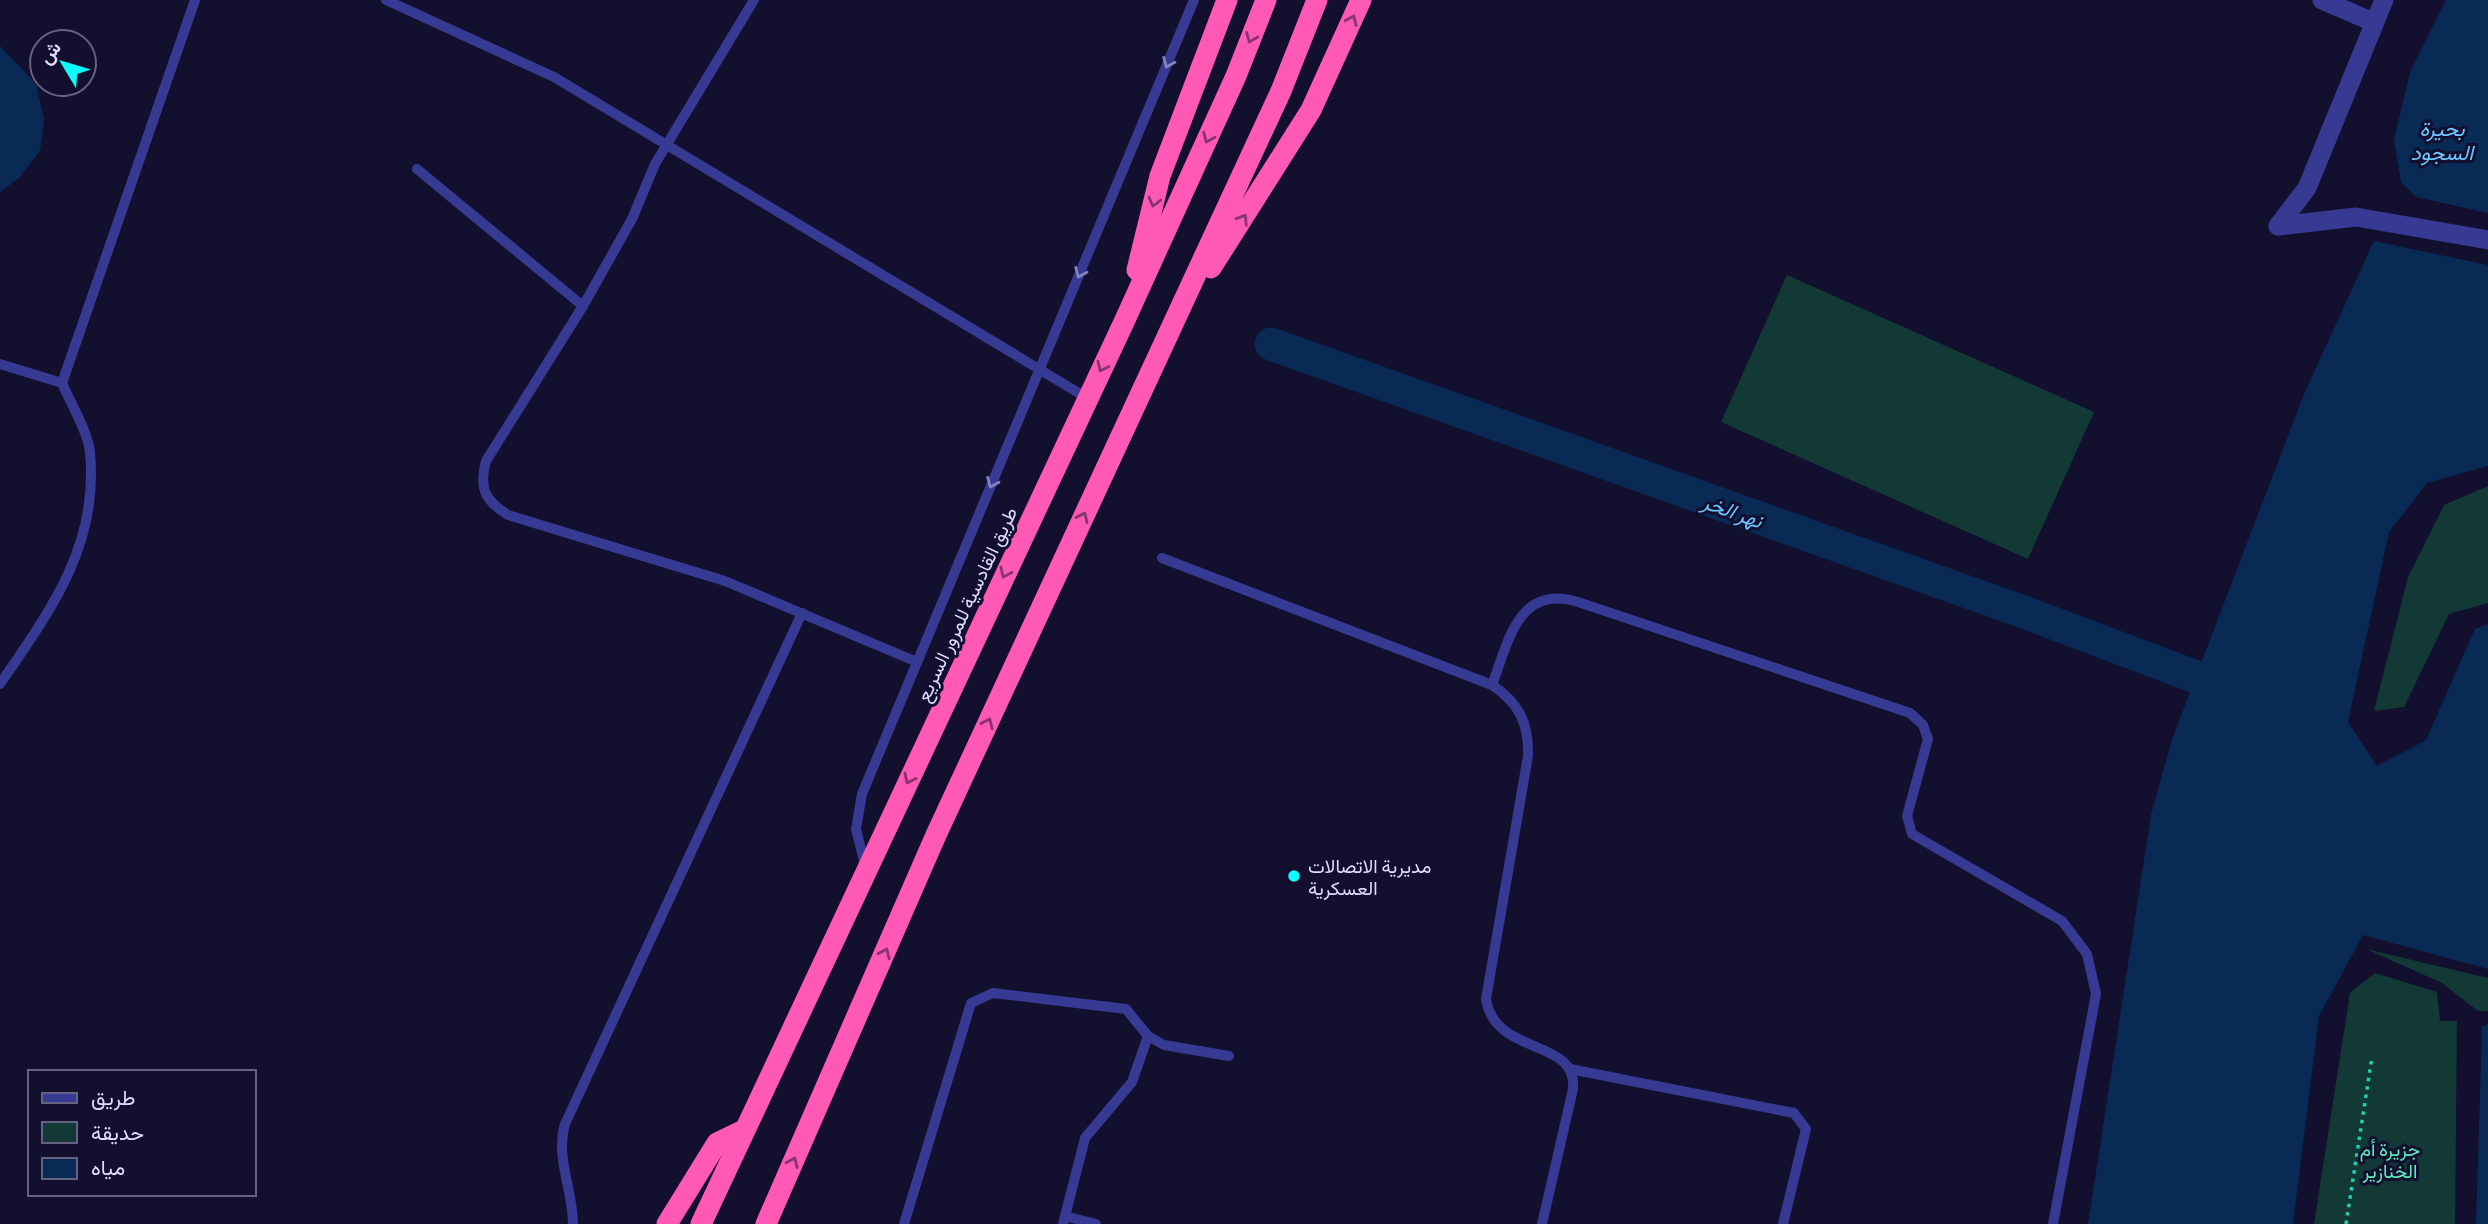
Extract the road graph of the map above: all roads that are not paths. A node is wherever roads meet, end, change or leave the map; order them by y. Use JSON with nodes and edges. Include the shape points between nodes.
{"nodes":[{"id":1,"x":195,"y":0,"type":"edge"},
{"id":2,"x":386,"y":0,"type":"edge"},
{"id":3,"x":754,"y":0,"type":"edge"},
{"id":4,"x":1194,"y":0,"type":"edge"},
{"id":5,"x":1227,"y":0,"type":"edge"},
{"id":6,"x":1266,"y":0,"type":"edge"},
{"id":7,"x":1317,"y":0,"type":"edge"},
{"id":8,"x":1361,"y":0,"type":"edge"},
{"id":9,"x":2322,"y":0,"type":"edge"},
{"id":10,"x":2384,"y":0,"type":"edge"},
{"id":11,"x":2373,"y":22,"type":"junction"},
{"id":12,"x":666,"y":144,"type":"junction"},
{"id":13,"x":417,"y":169,"type":"dead end"},
{"id":14,"x":2488,"y":240,"type":"edge"},
{"id":15,"x":583,"y":306,"type":"junction"},
{"id":16,"x":1124,"y":322,"type":"junction"},
{"id":17,"x":1167,"y":338,"type":"junction"},
{"id":18,"x":0,"y":364,"type":"edge"},
{"id":19,"x":1039,"y":371,"type":"junction"},
{"id":20,"x":62,"y":383,"type":"junction"},
{"id":21,"x":1087,"y":398,"type":"junction"},
{"id":22,"x":1162,"y":558,"type":"dead end"},
{"id":23,"x":802,"y":613,"type":"junction"},
{"id":24,"x":917,"y":663,"type":"junction"},
{"id":25,"x":0,"y":684,"type":"edge"},
{"id":26,"x":1492,"y":685,"type":"junction"},
{"id":27,"x":866,"y":869,"type":"junction"},
{"id":28,"x":1148,"y":1036,"type":"junction"},
{"id":29,"x":1229,"y":1056,"type":"dead end"},
{"id":30,"x":1570,"y":1069,"type":"junction"},
{"id":31,"x":744,"y":1130,"type":"junction"},
{"id":32,"x":1064,"y":1220,"type":"edge"},
{"id":33,"x":573,"y":1224,"type":"edge"},
{"id":34,"x":667,"y":1224,"type":"edge"},
{"id":35,"x":701,"y":1224,"type":"edge"},
{"id":36,"x":766,"y":1224,"type":"edge"},
{"id":37,"x":904,"y":1224,"type":"edge"},
{"id":38,"x":1096,"y":1224,"type":"edge"},
{"id":39,"x":1542,"y":1224,"type":"edge"},
{"id":40,"x":1783,"y":1224,"type":"edge"},
{"id":41,"x":2053,"y":1224,"type":"edge"}],
"edges":[{"from":1,"to":20,"type":"lane"},
{"from":2,"to":12,"type":"lane","via":[[554,77]]},
{"from":3,"to":12,"type":"lane"},
{"from":4,"to":19,"type":"lane","one_way":true},
{"from":5,"to":16,"type":"highway","one_way":true,"via":[[1160,176]]},
{"from":6,"to":16,"type":"highway","name":"طريق القادسية للمرور السريع","one_way":true},
{"from":7,"to":17,"type":"highway","via":[[1281,92]]},
{"from":17,"to":8,"type":"highway","one_way":true,"via":[[1311,110]]},
{"from":9,"to":11,"type":"street"},
{"from":10,"to":11,"type":"street"},
{"from":11,"to":14,"type":"street","via":[[2307,188],[2278,226],[2356,217]]},
{"from":12,"to":15,"type":"lane","via":[[632,219]]},
{"from":12,"to":19,"type":"lane"},
{"from":13,"to":15,"type":"lane"},
{"from":15,"to":23,"type":"lane","via":[[486,461],[481,482],[489,503],[508,514],[726,581]]},
{"from":16,"to":21,"type":"highway","name":"طريق القادسية للمرور السريع","one_way":true},
{"from":36,"to":17,"type":"highway","one_way":true,"via":[[936,835]]},
{"from":18,"to":20,"type":"lane"},
{"from":19,"to":21,"type":"lane"},
{"from":19,"to":24,"type":"lane","one_way":true},
{"from":20,"to":25,"type":"lane","via":[[90,451],[88,523],[69,577]]},
{"from":21,"to":27,"type":"highway","name":"طريق القادسية للمرور السريع","one_way":true},
{"from":22,"to":26,"type":"lane"},
{"from":23,"to":24,"type":"lane"},
{"from":23,"to":33,"type":"lane","via":[[565,1124],[561,1154]]},
{"from":24,"to":27,"type":"lane","via":[[859,804],[857,843]]},
{"from":26,"to":30,"type":"lane","via":[[1517,707],[1529,738],[1487,1008],[1502,1031],[1561,1058]]},
{"from":26,"to":41,"type":"lane","via":[[1521,614],[1557,597],[1917,718],[1928,739],[1907,816],[1912,834],[2062,921],[2080,942],[2092,967],[2096,1007]]},
{"from":27,"to":31,"type":"highway","name":"طريق القادسية للمرور السريع"},
{"from":28,"to":29,"type":"lane","via":[[1164,1045]]},
{"from":28,"to":32,"type":"lane","via":[[1132,1082],[1085,1138]]},
{"from":28,"to":37,"type":"lane","via":[[1126,1009],[993,993],[971,1003]]},
{"from":30,"to":39,"type":"lane","via":[[1573,1089]]},
{"from":30,"to":40,"type":"lane","via":[[1794,1113],[1806,1129]]},
{"from":31,"to":34,"type":"highway","via":[[717,1143]]},
{"from":31,"to":35,"type":"highway","name":"طريق القادسية للمرور السريع"},
{"from":32,"to":38,"type":"lane"}]}
